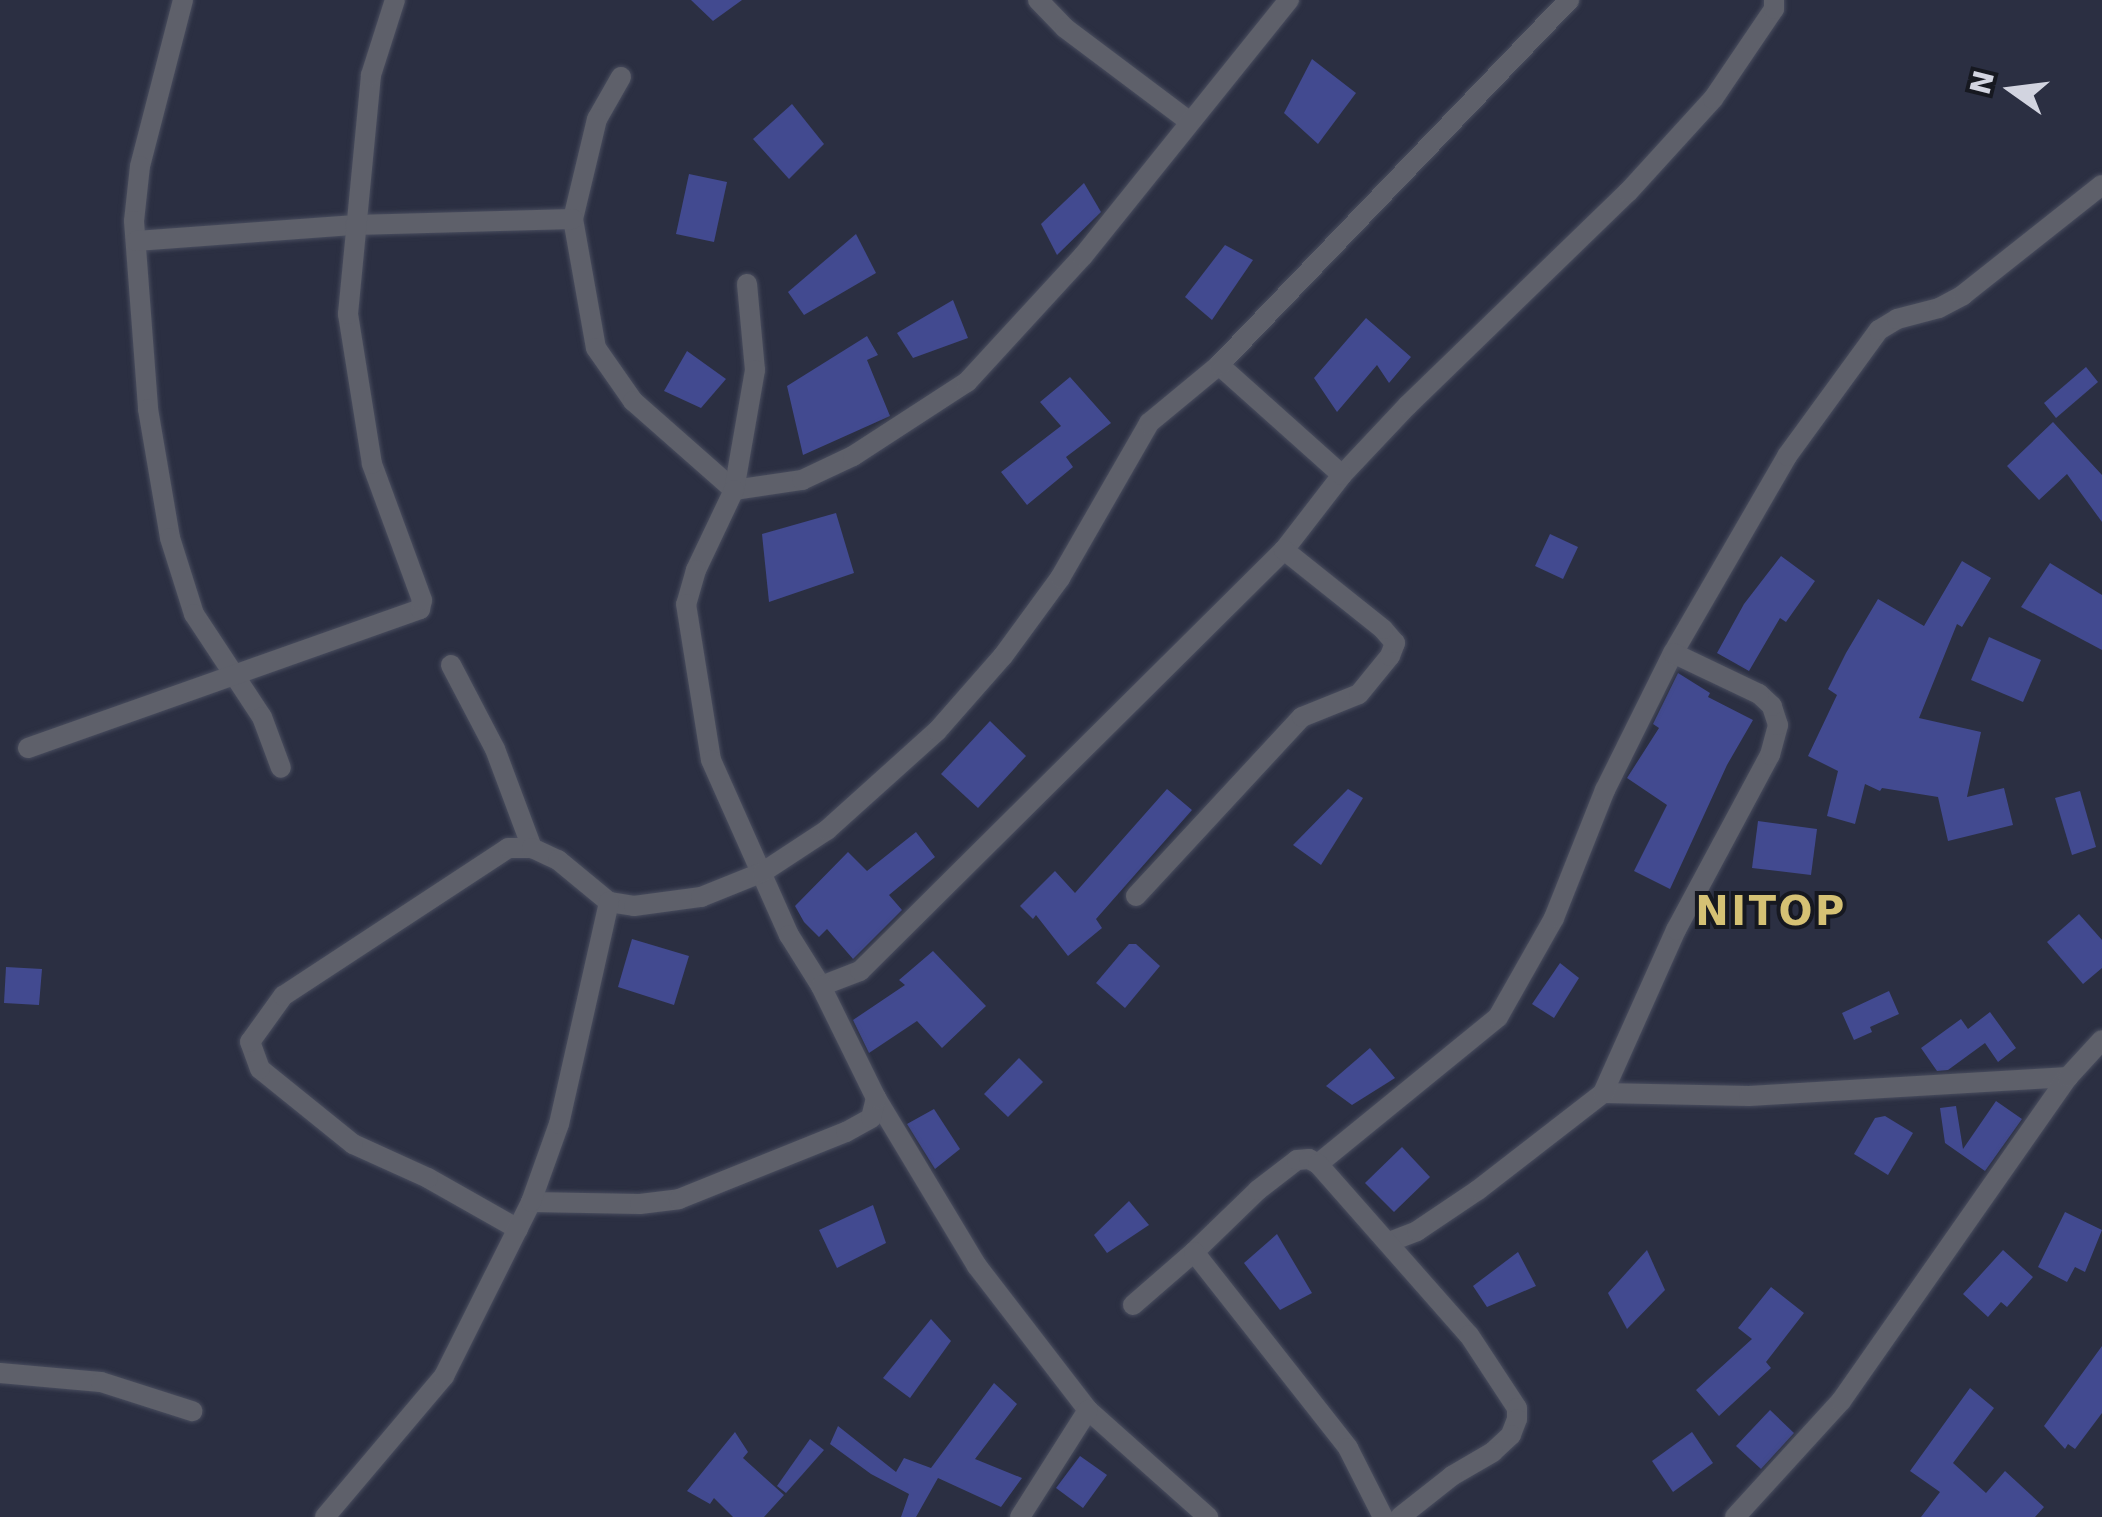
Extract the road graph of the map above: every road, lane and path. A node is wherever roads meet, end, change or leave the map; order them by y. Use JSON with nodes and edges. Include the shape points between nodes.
{"nodes":[{"id":1,"x":183,"y":0,"type":"edge"},
{"id":2,"x":394,"y":0,"type":"edge"},
{"id":3,"x":1038,"y":0,"type":"edge"},
{"id":4,"x":1289,"y":0,"type":"edge"},
{"id":5,"x":1569,"y":0,"type":"edge"},
{"id":6,"x":1774,"y":0,"type":"edge"},
{"id":7,"x":621,"y":77,"type":"dead end"},
{"id":8,"x":1190,"y":122,"type":"junction"},
{"id":9,"x":2102,"y":185,"type":"edge"},
{"id":10,"x":573,"y":219,"type":"junction"},
{"id":11,"x":355,"y":224,"type":"junction"},
{"id":12,"x":136,"y":241,"type":"junction"},
{"id":13,"x":747,"y":284,"type":"dead end"},
{"id":14,"x":1220,"y":366,"type":"junction"},
{"id":15,"x":1342,"y":476,"type":"junction"},
{"id":16,"x":734,"y":490,"type":"junction"},
{"id":17,"x":1284,"y":550,"type":"junction"},
{"id":18,"x":1673,"y":653,"type":"junction"},
{"id":19,"x":451,"y":665,"type":"dead end"},
{"id":20,"x":236,"y":672,"type":"junction"},
{"id":21,"x":28,"y":748,"type":"dead end"},
{"id":22,"x":281,"y":768,"type":"dead end"},
{"id":23,"x":532,"y":848,"type":"junction"},
{"id":24,"x":763,"y":872,"type":"junction"},
{"id":25,"x":1136,"y":896,"type":"dead end"},
{"id":26,"x":609,"y":902,"type":"junction"},
{"id":27,"x":821,"y":986,"type":"junction"},
{"id":28,"x":2102,"y":1040,"type":"edge"},
{"id":29,"x":2068,"y":1077,"type":"junction"},
{"id":30,"x":1603,"y":1093,"type":"junction"},
{"id":31,"x":876,"y":1098,"type":"junction"},
{"id":32,"x":1318,"y":1164,"type":"junction"},
{"id":33,"x":532,"y":1202,"type":"junction"},
{"id":34,"x":518,"y":1229,"type":"junction"},
{"id":35,"x":1389,"y":1242,"type":"junction"},
{"id":36,"x":1194,"y":1252,"type":"junction"},
{"id":37,"x":1133,"y":1305,"type":"dead end"},
{"id":38,"x":0,"y":1372,"type":"edge"},
{"id":39,"x":1088,"y":1410,"type":"junction"},
{"id":40,"x":192,"y":1412,"type":"dead end"},
{"id":41,"x":325,"y":1517,"type":"edge"},
{"id":42,"x":1020,"y":1517,"type":"edge"},
{"id":43,"x":1208,"y":1517,"type":"edge"},
{"id":44,"x":1383,"y":1517,"type":"edge"},
{"id":45,"x":1400,"y":1517,"type":"edge"},
{"id":46,"x":1735,"y":1517,"type":"edge"}],
"edges":[{"from":1,"to":12,"type":"street","via":[[140,166]]},
{"from":2,"to":11,"type":"street","via":[[371,75]]},
{"from":3,"to":8,"type":"street"},
{"from":4,"to":8,"type":"street"},
{"from":5,"to":14,"type":"street"},
{"from":6,"to":15,"type":"street","via":[[1713,99]]},
{"from":7,"to":10,"type":"street","via":[[596,119]]},
{"from":8,"to":16,"type":"street","via":[[1083,256],[967,382],[853,456],[802,480]]},
{"from":9,"to":18,"type":"street","via":[[1963,295],[1879,330],[1787,456]]},
{"from":10,"to":11,"type":"street"},
{"from":10,"to":16,"type":"street","via":[[596,348],[633,401]]},
{"from":11,"to":12,"type":"street"},
{"from":11,"to":20,"type":"street","via":[[348,314],[372,464],[422,600],[412,615]]},
{"from":12,"to":20,"type":"street","via":[[148,409],[170,538],[194,614]]},
{"from":13,"to":16,"type":"street","via":[[755,370]]},
{"from":14,"to":15,"type":"street"},
{"from":14,"to":24,"type":"street","via":[[1149,423],[1060,578],[937,730],[827,830]]},
{"from":15,"to":17,"type":"street"},
{"from":16,"to":24,"type":"street","via":[[686,604],[711,760]]},
{"from":17,"to":25,"type":"street","via":[[1395,644],[1359,694],[1302,717]]},
{"from":17,"to":27,"type":"street","via":[[860,971]]},
{"from":18,"to":30,"type":"street","via":[[1758,694],[1772,706],[1778,726],[1770,755],[1676,930]]},
{"from":18,"to":32,"type":"street","via":[[1605,790],[1554,918],[1498,1017]]},
{"from":19,"to":23,"type":"street","via":[[495,749]]},
{"from":20,"to":21,"type":"street"},
{"from":20,"to":22,"type":"street"},
{"from":23,"to":26,"type":"street","via":[[558,860]]},
{"from":23,"to":34,"type":"street","via":[[508,848],[489,858],[283,996],[250,1042],[260,1068],[353,1144]]},
{"from":24,"to":26,"type":"street","via":[[702,897],[634,906]]},
{"from":24,"to":27,"type":"street","via":[[789,935]]},
{"from":26,"to":33,"type":"street","via":[[559,1124]]},
{"from":27,"to":31,"type":"street"},
{"from":28,"to":29,"type":"street"},
{"from":29,"to":30,"type":"street","via":[[1749,1096]]},
{"from":29,"to":46,"type":"street","via":[[1842,1401]]},
{"from":30,"to":35,"type":"street","via":[[1478,1190]]},
{"from":31,"to":33,"type":"street","via":[[870,1118],[846,1132],[678,1199]]},
{"from":31,"to":39,"type":"street","via":[[978,1266]]},
{"from":32,"to":35,"type":"street"},
{"from":32,"to":36,"type":"street","via":[[1297,1160]]},
{"from":33,"to":34,"type":"street"},
{"from":34,"to":41,"type":"street","via":[[444,1376]]},
{"from":35,"to":45,"type":"street","via":[[1469,1335],[1517,1408],[1511,1435]]},
{"from":36,"to":37,"type":"street"},
{"from":36,"to":44,"type":"street","via":[[1348,1448]]},
{"from":38,"to":40,"type":"street","via":[[100,1382]]},
{"from":39,"to":42,"type":"street"},
{"from":39,"to":43,"type":"street"}]}
